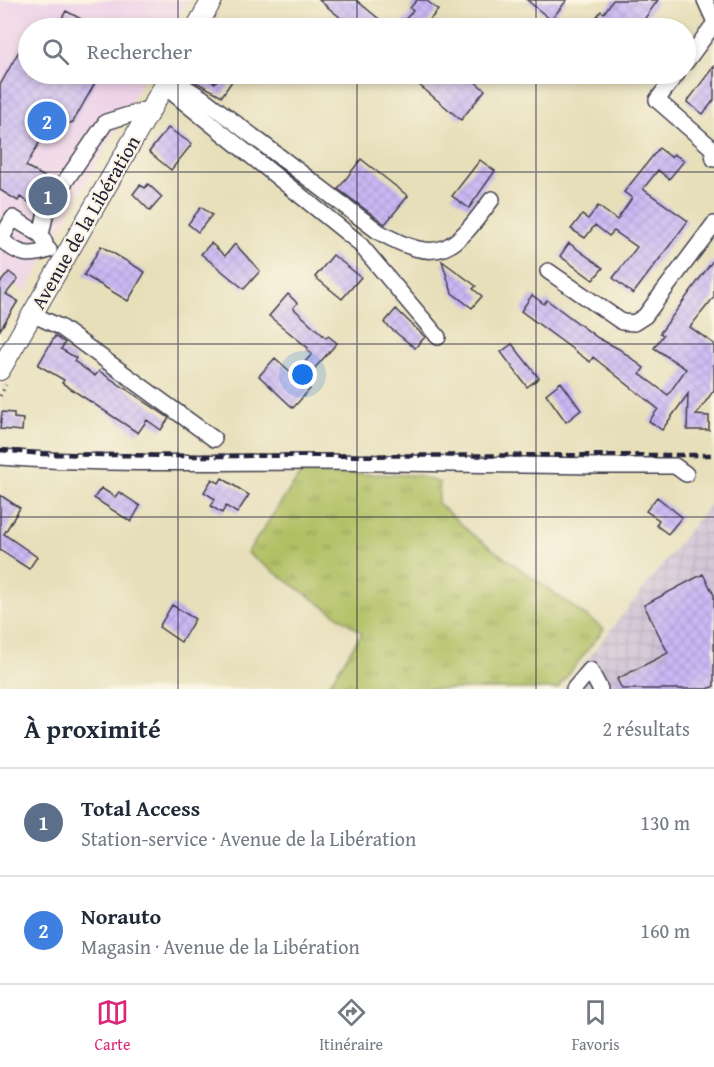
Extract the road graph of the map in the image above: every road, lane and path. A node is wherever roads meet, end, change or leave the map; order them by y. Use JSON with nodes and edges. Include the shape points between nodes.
{"nodes":[{"id":1,"x":212,"y":0,"type":"edge"},
{"id":2,"x":202,"y":18,"type":"edge"},
{"id":3,"x":714,"y":24,"type":"edge"},
{"id":4,"x":696,"y":48,"type":"edge"},
{"id":5,"x":165,"y":84,"type":"edge"},
{"id":6,"x":174,"y":84,"type":"edge"},
{"id":7,"x":177,"y":84,"type":"edge"},
{"id":8,"x":669,"y":84,"type":"edge"},
{"id":9,"x":151,"y":108,"type":"junction"},
{"id":10,"x":714,"y":159,"type":"edge"},
{"id":11,"x":62,"y":186,"type":"tunnel mouth"},
{"id":12,"x":492,"y":199,"type":"dead end"},
{"id":13,"x":46,"y":212,"type":"tunnel mouth"},
{"id":14,"x":714,"y":224,"type":"edge"},
{"id":15,"x":40,"y":236,"type":"junction"},
{"id":16,"x":49,"y":250,"type":"junction"},
{"id":17,"x":58,"y":268,"type":"junction"},
{"id":18,"x":548,"y":271,"type":"dead end"},
{"id":19,"x":32,"y":314,"type":"junction"},
{"id":20,"x":438,"y":338,"type":"dead end"},
{"id":21,"x":0,"y":370,"type":"edge"},
{"id":22,"x":214,"y":439,"type":"dead end"},
{"id":23,"x":0,"y":457,"type":"edge"},
{"id":24,"x":686,"y":474,"type":"dead end"},
{"id":25,"x":574,"y":689,"type":"edge"},
{"id":26,"x":600,"y":689,"type":"edge"}],
"edges":[{"from":1,"to":2,"type":"main road"},
{"from":3,"to":4,"type":"street"},
{"from":5,"to":9,"type":"main road","name":"Avenue de la Libération"},
{"from":6,"to":20,"type":"street","via":[[358,242]]},
{"from":7,"to":12,"type":"street","via":[[201,97],[252,139],[403,246],[444,250],[465,236]]},
{"from":8,"to":10,"type":"street","via":[[657,100],[712,148]]},
{"from":9,"to":11,"type":"street","via":[[106,122]]},
{"from":9,"to":17,"type":"main road","name":"Avenue de la Libération"},
{"from":13,"to":15,"type":"street"},
{"from":14,"to":18,"type":"street","via":[[645,316],[634,323],[622,322]]},
{"from":15,"to":16,"type":"street"},
{"from":15,"to":16,"type":"street","via":[[13,218],[3,241],[22,255]]},
{"from":16,"to":17,"type":"street"},
{"from":17,"to":19,"type":"main road","name":"Avenue de la Libération"},
{"from":19,"to":21,"type":"main road","name":"Avenue de la Libération"},
{"from":19,"to":22,"type":"street","via":[[60,327]]},
{"from":23,"to":24,"type":"street","via":[[106,462],[675,466]]},
{"from":25,"to":26,"type":"street","via":[[590,670]]}]}
